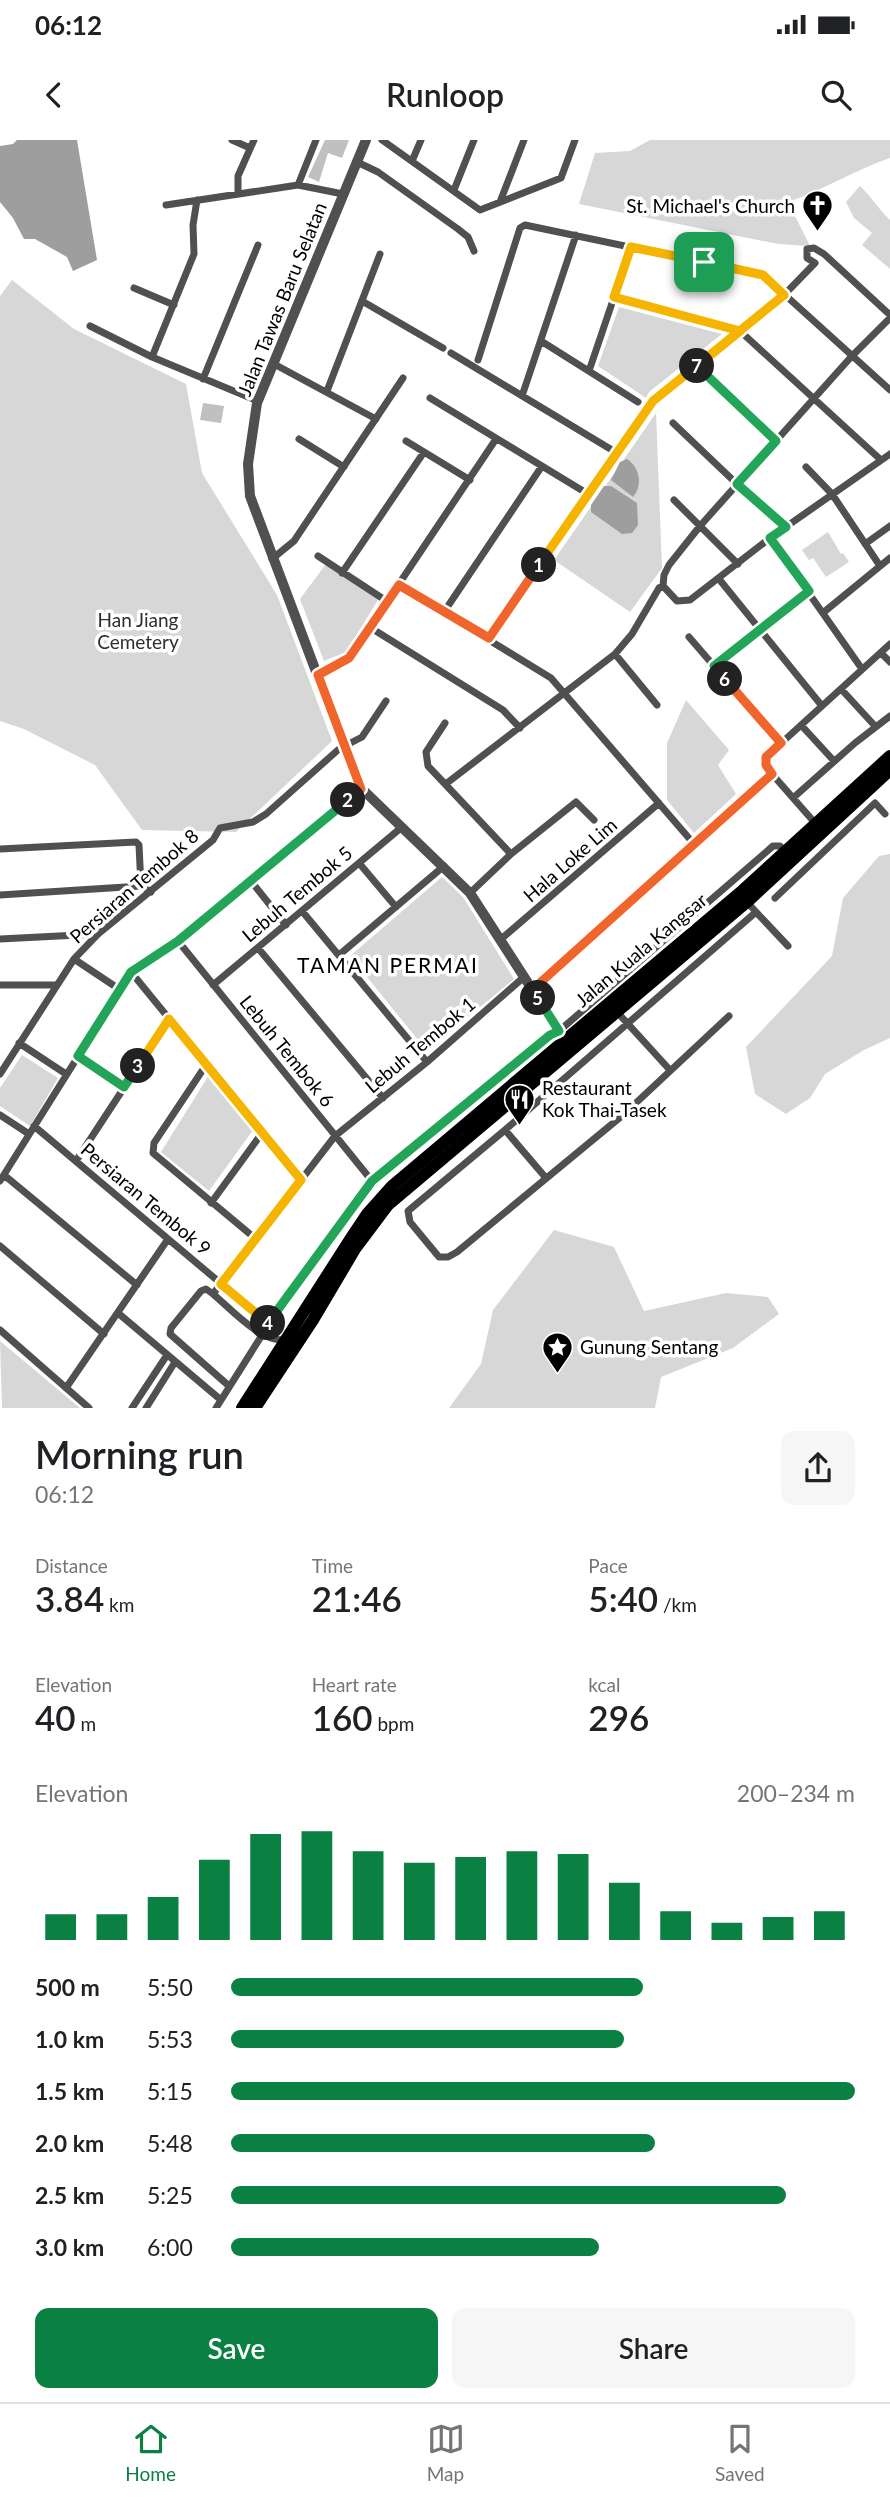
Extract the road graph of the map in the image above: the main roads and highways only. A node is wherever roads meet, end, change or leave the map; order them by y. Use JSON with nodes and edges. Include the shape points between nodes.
{"nodes":[{"id":1,"x":890,"y":756,"type":"edge"},
{"id":2,"x":890,"y":770,"type":"edge"},
{"id":3,"x":566,"y":1039,"type":"junction"},
{"id":4,"x":452,"y":1135,"type":"junction"},
{"id":5,"x":443,"y":1159,"type":"junction"},
{"id":6,"x":418,"y":1163,"type":"junction"},
{"id":7,"x":258,"y":1405,"type":"edge"},
{"id":8,"x":242,"y":1408,"type":"edge"}],
"edges":[{"from":1,"to":3,"type":"highway","name":"Jalan Kuala Kangsar"},
{"from":2,"to":3,"type":"highway","name":"Jalan Kuala Kangsar","via":[[851,814],[774,878],[752,907],[623,1018]]},
{"from":3,"to":4,"type":"highway","name":"Jalan Kuala Kangsar"},
{"from":3,"to":5,"type":"highway","name":"Jalan Kuala Kangsar"},
{"from":4,"to":5,"type":"highway"},
{"from":4,"to":6,"type":"highway","name":"Jalan Kuala Kangsar"},
{"from":5,"to":6,"type":"highway"},
{"from":5,"to":7,"type":"highway","name":"Jalan Kuala Kangsar","via":[[375,1219]]},
{"from":6,"to":8,"type":"highway","name":"Jalan Kuala Kangsar","via":[[367,1214]]}]}
